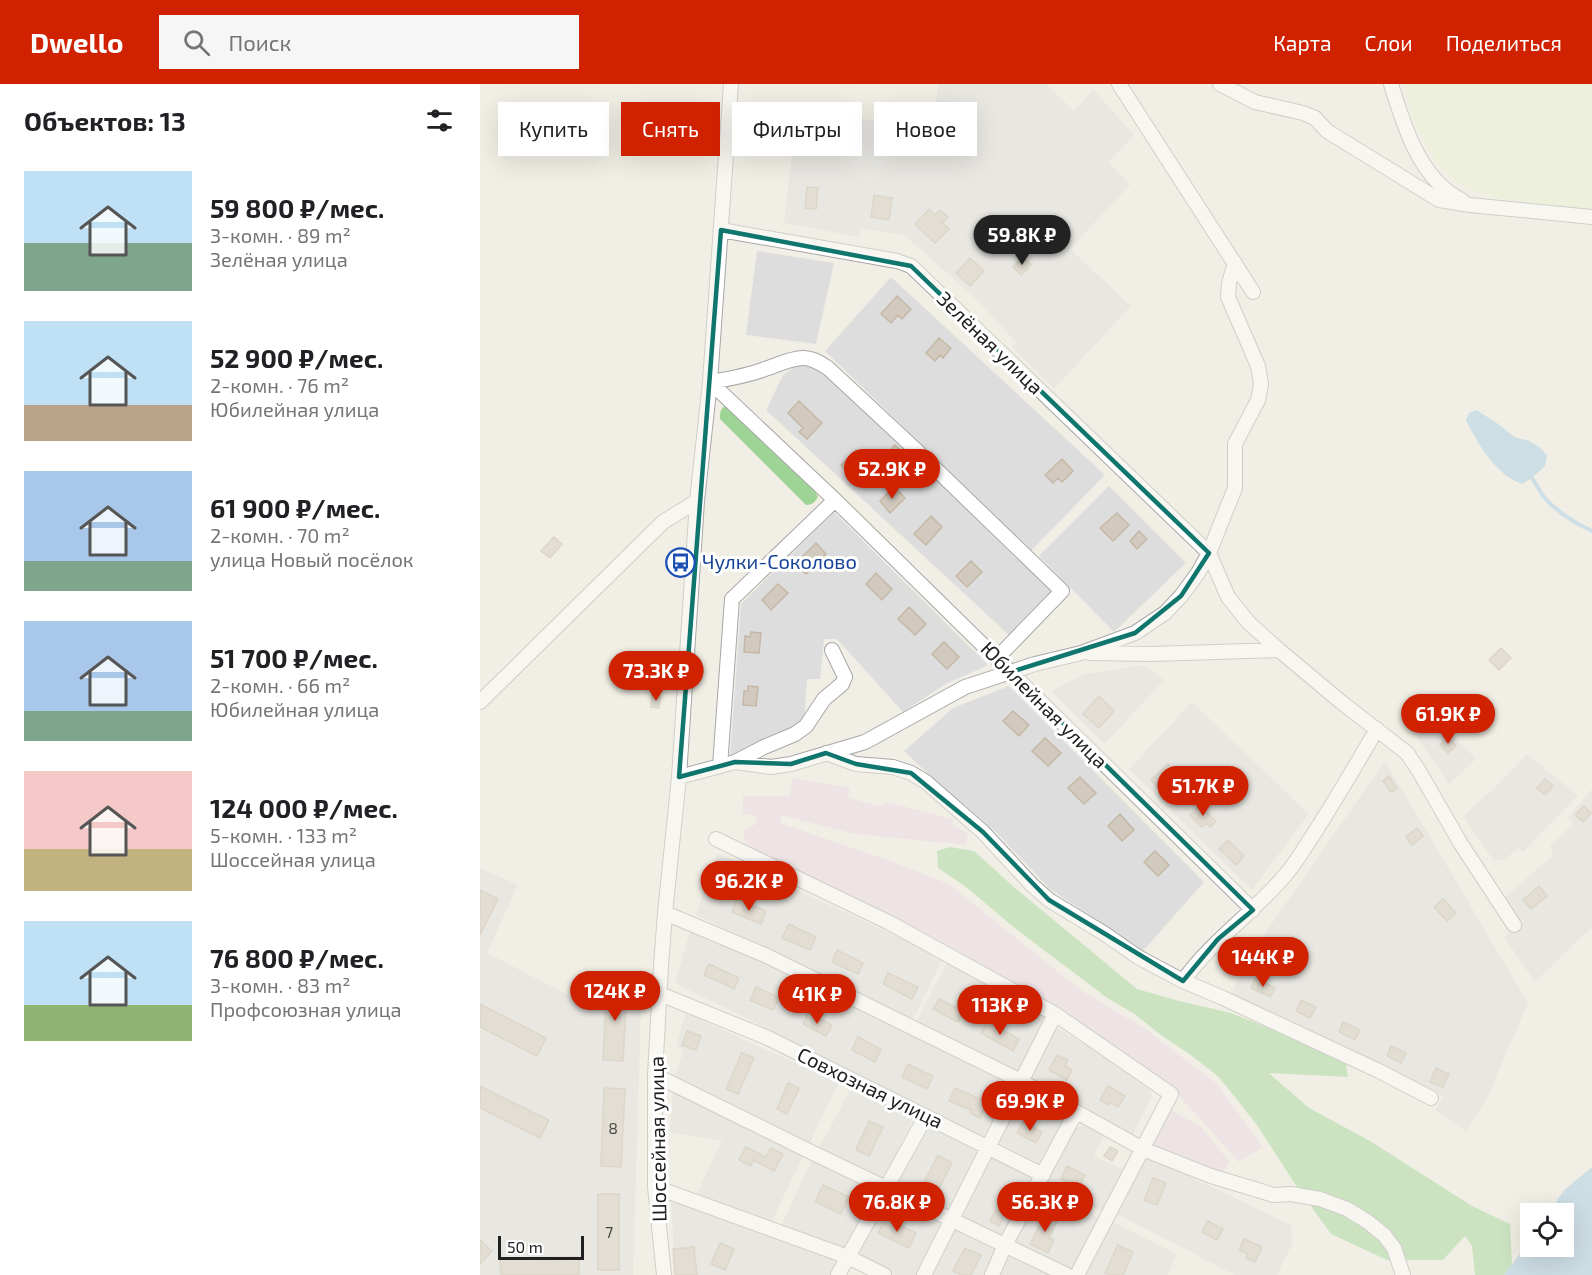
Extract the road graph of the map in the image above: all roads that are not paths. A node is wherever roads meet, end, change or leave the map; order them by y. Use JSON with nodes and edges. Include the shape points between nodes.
{"nodes":[{"id":1,"x":731,"y":84,"type":"edge"},
{"id":2,"x":1119,"y":84,"type":"edge"},
{"id":3,"x":1220,"y":84,"type":"edge"},
{"id":4,"x":1391,"y":84,"type":"edge"},
{"id":5,"x":1470,"y":205,"type":"junction"},
{"id":6,"x":1592,"y":218,"type":"edge"},
{"id":7,"x":721,"y":230,"type":"junction"},
{"id":8,"x":1235,"y":263,"type":"junction"},
{"id":9,"x":1253,"y":292,"type":"dead end"},
{"id":10,"x":710,"y":382,"type":"junction"},
{"id":11,"x":835,"y":500,"type":"junction"},
{"id":12,"x":697,"y":501,"type":"junction"},
{"id":13,"x":1209,"y":554,"type":"junction"},
{"id":14,"x":832,"y":650,"type":"dead end"},
{"id":15,"x":1279,"y":650,"type":"junction"},
{"id":16,"x":1080,"y":653,"type":"junction"},
{"id":17,"x":997,"y":658,"type":"junction"},
{"id":18,"x":1011,"y":672,"type":"junction"},
{"id":19,"x":480,"y":702,"type":"edge"},
{"id":20,"x":1377,"y":729,"type":"junction"},
{"id":21,"x":826,"y":753,"type":"junction"},
{"id":22,"x":735,"y":762,"type":"junction"},
{"id":23,"x":720,"y":766,"type":"junction"},
{"id":24,"x":680,"y":777,"type":"junction"},
{"id":25,"x":716,"y":839,"type":"dead end"},
{"id":26,"x":1253,"y":910,"type":"junction"},
{"id":27,"x":665,"y":913,"type":"junction"},
{"id":28,"x":1514,"y":925,"type":"dead end"},
{"id":29,"x":1183,"y":981,"type":"junction"},
{"id":30,"x":660,"y":994,"type":"junction"},
{"id":31,"x":1055,"y":1014,"type":"junction"},
{"id":32,"x":655,"y":1075,"type":"junction"},
{"id":33,"x":1021,"y":1081,"type":"junction"},
{"id":34,"x":1431,"y":1098,"type":"dead end"},
{"id":35,"x":1076,"y":1112,"type":"junction"},
{"id":36,"x":926,"y":1116,"type":"junction"},
{"id":37,"x":988,"y":1146,"type":"junction"},
{"id":38,"x":1143,"y":1149,"type":"junction"},
{"id":39,"x":1043,"y":1175,"type":"junction"},
{"id":40,"x":655,"y":1187,"type":"junction"},
{"id":41,"x":886,"y":1188,"type":"junction"},
{"id":42,"x":952,"y":1219,"type":"junction"},
{"id":43,"x":1005,"y":1245,"type":"junction"},
{"id":44,"x":848,"y":1257,"type":"junction"},
{"id":45,"x":664,"y":1275,"type":"edge"},
{"id":46,"x":838,"y":1275,"type":"edge"},
{"id":47,"x":884,"y":1275,"type":"edge"},
{"id":48,"x":924,"y":1275,"type":"edge"},
{"id":49,"x":992,"y":1275,"type":"edge"},
{"id":50,"x":1067,"y":1275,"type":"edge"},
{"id":51,"x":1077,"y":1275,"type":"edge"},
{"id":52,"x":1403,"y":1275,"type":"edge"}],
"edges":[{"from":1,"to":7,"type":"street","name":"Шоссейная улица"},
{"from":2,"to":8,"type":"street"},
{"from":3,"to":5,"type":"street","via":[[1255,102],[1315,118],[1327,131],[1439,200]]},
{"from":4,"to":5,"type":"street","via":[[1415,151],[1436,180],[1454,197]]},
{"from":5,"to":6,"type":"street"},
{"from":7,"to":10,"type":"street","name":"Шоссейная улица"},
{"from":7,"to":13,"type":"street","name":"Зелёная улица","via":[[911,266]]},
{"from":8,"to":9,"type":"street"},
{"from":8,"to":13,"type":"street","via":[[1228,297],[1258,366],[1261,384],[1258,400],[1235,444],[1235,488]]},
{"from":10,"to":11,"type":"street","name":"Юбилейная улица"},
{"from":10,"to":12,"type":"street","name":"Шоссейная улица"},
{"from":10,"to":17,"type":"street","via":[[733,379],[788,360],[816,360],[915,448],[1062,591]]},
{"from":11,"to":17,"type":"street","name":"Юбилейная улица"},
{"from":11,"to":23,"type":"street","via":[[732,599]]},
{"from":12,"to":19,"type":"street","via":[[663,522]]},
{"from":12,"to":24,"type":"street","name":"Шоссейная улица"},
{"from":13,"to":15,"type":"street","via":[[1228,597]]},
{"from":13,"to":16,"type":"street","via":[[1181,596],[1165,612],[1135,633]]},
{"from":14,"to":22,"type":"street","via":[[844,677],[842,684],[824,699],[807,726]]},
{"from":15,"to":16,"type":"street"},
{"from":15,"to":20,"type":"street"},
{"from":16,"to":18,"type":"street"},
{"from":17,"to":18,"type":"street","name":"Юбилейная улица"},
{"from":18,"to":21,"type":"street","via":[[965,687],[865,742]]},
{"from":18,"to":26,"type":"street","name":"Юбилейная улица"},
{"from":20,"to":26,"type":"street","via":[[1288,872]]},
{"from":20,"to":28,"type":"street","via":[[1407,753]]},
{"from":21,"to":22,"type":"street","via":[[771,766]]},
{"from":21,"to":29,"type":"street","via":[[856,764],[893,767],[926,782],[1049,900]]},
{"from":22,"to":23,"type":"street"},
{"from":23,"to":24,"type":"street"},
{"from":24,"to":27,"type":"street","name":"Шоссейная улица"},
{"from":25,"to":31,"type":"street","via":[[890,923]]},
{"from":26,"to":29,"type":"street","via":[[1218,939]]},
{"from":27,"to":30,"type":"street","name":"Шоссейная улица"},
{"from":27,"to":33,"type":"street","via":[[765,955]]},
{"from":29,"to":34,"type":"street"},
{"from":30,"to":32,"type":"street","name":"Шоссейная улица"},
{"from":30,"to":36,"type":"street","name":"Совхозная улица","via":[[768,1038]]},
{"from":31,"to":33,"type":"street"},
{"from":31,"to":38,"type":"street","via":[[1171,1094]]},
{"from":32,"to":40,"type":"street","name":"Шоссейная улица"},
{"from":32,"to":41,"type":"street"},
{"from":33,"to":35,"type":"street"},
{"from":33,"to":37,"type":"street"},
{"from":35,"to":38,"type":"street"},
{"from":35,"to":39,"type":"street"},
{"from":36,"to":37,"type":"street","name":"Совхозная улица"},
{"from":36,"to":41,"type":"street"},
{"from":37,"to":39,"type":"street","name":"Совхозная улица"},
{"from":37,"to":42,"type":"street"},
{"from":38,"to":51,"type":"street"},
{"from":38,"to":52,"type":"street","via":[[1274,1195],[1320,1199],[1347,1209],[1384,1235],[1394,1248]]},
{"from":39,"to":43,"type":"street"},
{"from":40,"to":44,"type":"street"},
{"from":40,"to":45,"type":"street","name":"Шоссейная улица"},
{"from":41,"to":42,"type":"street"},
{"from":41,"to":44,"type":"street"},
{"from":42,"to":43,"type":"street"},
{"from":42,"to":48,"type":"street"},
{"from":43,"to":49,"type":"street"},
{"from":43,"to":50,"type":"street"},
{"from":44,"to":46,"type":"street"},
{"from":44,"to":47,"type":"street"}]}
